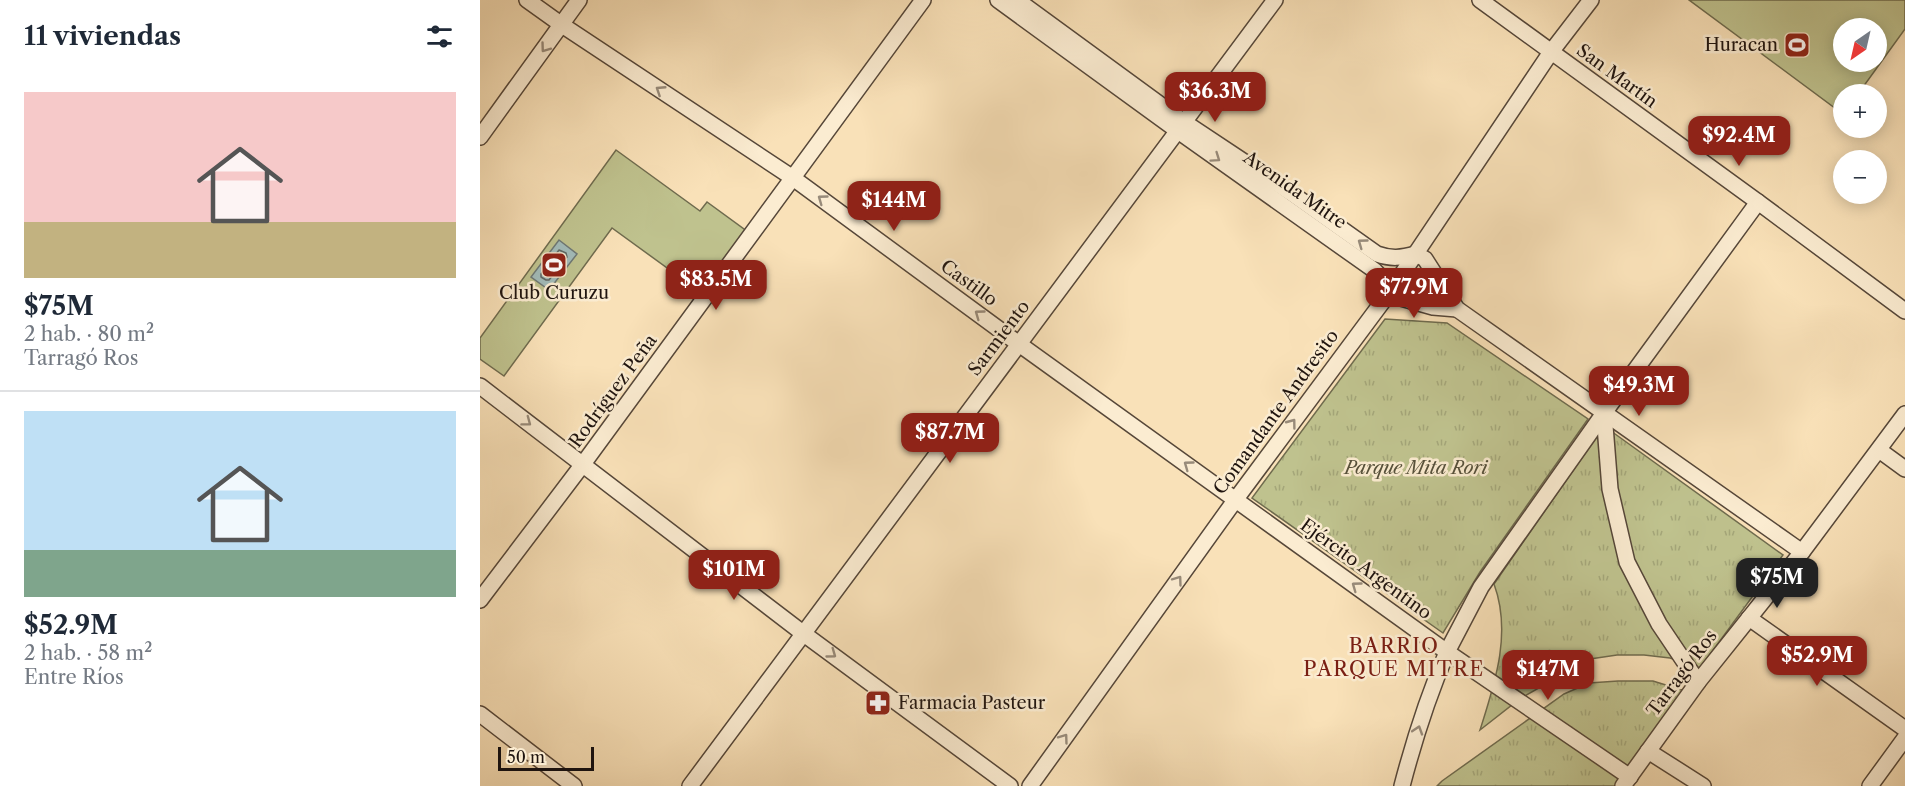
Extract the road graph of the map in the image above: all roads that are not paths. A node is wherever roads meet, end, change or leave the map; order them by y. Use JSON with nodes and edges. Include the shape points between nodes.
{"nodes":[{"id":1,"x":527,"y":0,"type":"edge"},
{"id":2,"x":579,"y":0,"type":"edge"},
{"id":3,"x":923,"y":0,"type":"edge"},
{"id":4,"x":998,"y":0,"type":"edge"},
{"id":5,"x":1017,"y":0,"type":"edge"},
{"id":6,"x":1275,"y":0,"type":"edge"},
{"id":7,"x":1480,"y":0,"type":"edge"},
{"id":8,"x":1591,"y":0,"type":"edge"},
{"id":9,"x":562,"y":25,"type":"junction"},
{"id":10,"x":1551,"y":52,"type":"junction"},
{"id":11,"x":1181,"y":127,"type":"junction"},
{"id":12,"x":480,"y":137,"type":"edge"},
{"id":13,"x":793,"y":178,"type":"junction"},
{"id":14,"x":1758,"y":202,"type":"junction"},
{"id":15,"x":1416,"y":254,"type":"junction"},
{"id":16,"x":1392,"y":288,"type":"junction"},
{"id":17,"x":1457,"y":309,"type":"junction"},
{"id":18,"x":1905,"y":311,"type":"edge"},
{"id":19,"x":1019,"y":344,"type":"junction"},
{"id":20,"x":480,"y":386,"type":"edge"},
{"id":21,"x":1604,"y":413,"type":"junction"},
{"id":22,"x":1905,"y":414,"type":"edge"},
{"id":23,"x":1879,"y":450,"type":"junction"},
{"id":24,"x":583,"y":464,"type":"junction"},
{"id":25,"x":1905,"y":469,"type":"edge"},
{"id":26,"x":1236,"y":499,"type":"junction"},
{"id":27,"x":1802,"y":552,"type":"junction"},
{"id":28,"x":480,"y":600,"type":"edge"},
{"id":29,"x":1749,"y":618,"type":"junction"},
{"id":30,"x":804,"y":634,"type":"junction"},
{"id":31,"x":1447,"y":652,"type":"junction"},
{"id":32,"x":1698,"y":682,"type":"junction"},
{"id":33,"x":480,"y":714,"type":"edge"},
{"id":34,"x":1905,"y":729,"type":"edge"},
{"id":35,"x":1905,"y":738,"type":"edge"},
{"id":36,"x":1648,"y":751,"type":"junction"},
{"id":37,"x":1626,"y":781,"type":"edge"},
{"id":38,"x":574,"y":786,"type":"edge"},
{"id":39,"x":690,"y":786,"type":"edge"},
{"id":40,"x":1010,"y":786,"type":"edge"},
{"id":41,"x":1030,"y":786,"type":"edge"},
{"id":42,"x":1402,"y":786,"type":"edge"},
{"id":43,"x":1703,"y":786,"type":"edge"},
{"id":44,"x":1870,"y":786,"type":"edge"}],
"edges":[{"from":1,"to":9,"type":"street","name":"Castillo"},
{"from":2,"to":9,"type":"street"},
{"from":3,"to":13,"type":"street","name":"Rodríguez Peña"},
{"from":4,"to":11,"type":"street","name":"Avenida Mitre"},
{"from":5,"to":11,"type":"street","name":"Avenida Mitre"},
{"from":6,"to":11,"type":"street","name":"Sarmiento"},
{"from":7,"to":10,"type":"street","name":"San Martín"},
{"from":8,"to":10,"type":"street","name":"Comandante Andresito"},
{"from":9,"to":12,"type":"street","one_way":true},
{"from":13,"to":9,"type":"street","name":"Castillo","one_way":true},
{"from":10,"to":14,"type":"street","name":"San Martín"},
{"from":10,"to":15,"type":"street","name":"Comandante Andresito"},
{"from":15,"to":11,"type":"street","name":"Avenida Mitre","one_way":true,"via":[[1402,258],[1377,254],[1292,193]]},
{"from":11,"to":16,"type":"street","name":"Avenida Mitre","one_way":true,"via":[[1374,270]]},
{"from":11,"to":19,"type":"street","name":"Sarmiento"},
{"from":19,"to":13,"type":"street","name":"Castillo","one_way":true},
{"from":13,"to":24,"type":"street","name":"Rodríguez Peña"},
{"from":14,"to":18,"type":"street","name":"San Martín"},
{"from":14,"to":21,"type":"street"},
{"from":15,"to":16,"type":"street","name":"Comandante Andresito"},
{"from":15,"to":17,"type":"street","via":[[1425,259]]},
{"from":16,"to":17,"type":"street","name":"Avenida Mitre","via":[[1401,298]]},
{"from":26,"to":16,"type":"street","name":"Comandante Andresito","one_way":true},
{"from":17,"to":21,"type":"street"},
{"from":26,"to":19,"type":"street","name":"Castillo","one_way":true},
{"from":19,"to":30,"type":"street","name":"Sarmiento"},
{"from":20,"to":24,"type":"street","one_way":true},
{"from":21,"to":27,"type":"street"},
{"from":21,"to":31,"type":"street","via":[[1481,587]]},
{"from":21,"to":32,"type":"street","via":[[1610,489],[1626,562],[1659,624]]},
{"from":22,"to":23,"type":"street","name":"Tarragó Ros"},
{"from":23,"to":25,"type":"street"},
{"from":23,"to":27,"type":"street","name":"Tarragó Ros"},
{"from":24,"to":28,"type":"street","name":"Rodríguez Peña"},
{"from":24,"to":30,"type":"street"},
{"from":31,"to":26,"type":"street","name":"Ejército Argentino","one_way":true},
{"from":41,"to":26,"type":"street","name":"Comandante Andresito","one_way":true},
{"from":27,"to":29,"type":"street","name":"Tarragó Ros"},
{"from":29,"to":32,"type":"street","name":"Tarragó Ros"},
{"from":29,"to":34,"type":"street"},
{"from":30,"to":39,"type":"street","name":"Sarmiento"},
{"from":30,"to":40,"type":"street","one_way":true},
{"from":31,"to":37,"type":"street","name":"Ejército Argentino"},
{"from":42,"to":31,"type":"street","one_way":true,"via":[[1416,733]]},
{"from":32,"to":36,"type":"street","name":"Tarragó Ros"},
{"from":33,"to":38,"type":"street"},
{"from":35,"to":44,"type":"street"},
{"from":36,"to":37,"type":"street","name":"Tarragó Ros"},
{"from":36,"to":43,"type":"street"}]}
